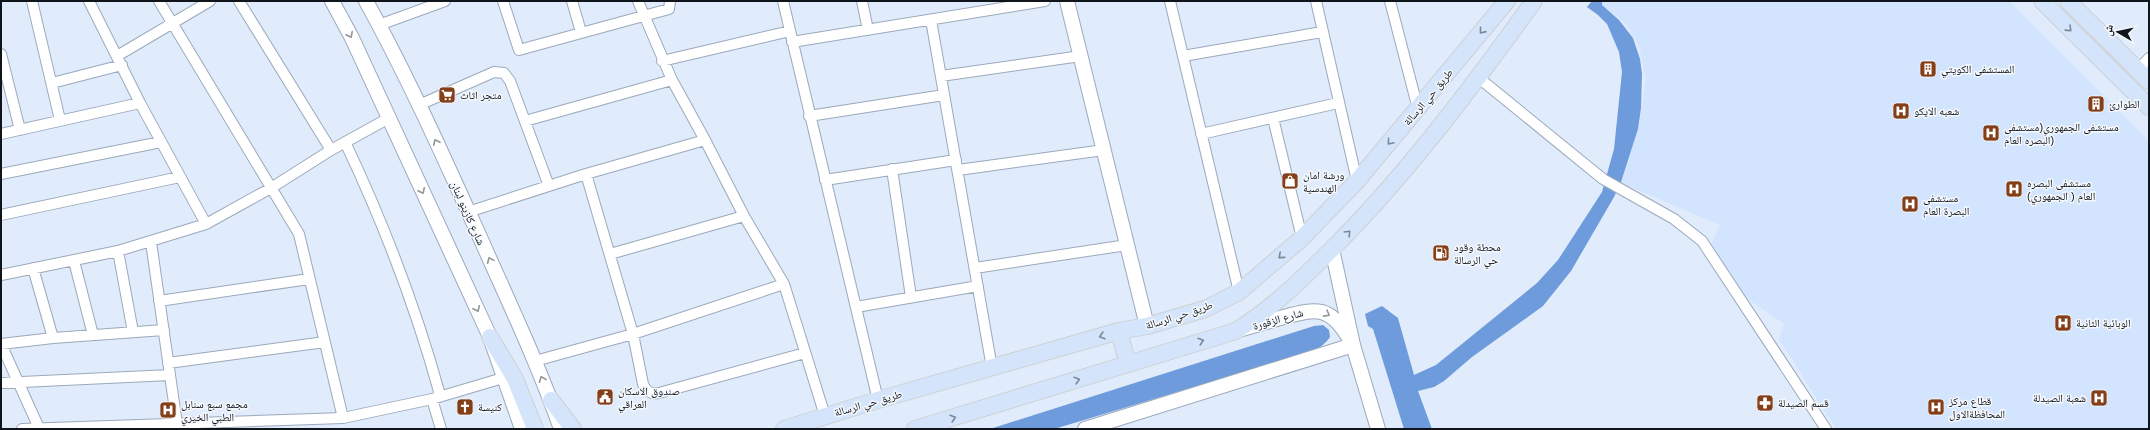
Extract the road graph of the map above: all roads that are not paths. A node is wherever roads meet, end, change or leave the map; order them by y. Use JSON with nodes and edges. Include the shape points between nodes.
{"nodes":[{"id":1,"x":32,"y":1,"type":"edge"},
{"id":2,"x":89,"y":1,"type":"edge"},
{"id":3,"x":159,"y":1,"type":"edge"},
{"id":4,"x":210,"y":1,"type":"edge"},
{"id":5,"x":239,"y":1,"type":"edge"},
{"id":6,"x":332,"y":1,"type":"edge"},
{"id":7,"x":366,"y":1,"type":"edge"},
{"id":8,"x":445,"y":1,"type":"edge"},
{"id":9,"x":503,"y":1,"type":"edge"},
{"id":10,"x":572,"y":1,"type":"edge"},
{"id":11,"x":638,"y":1,"type":"edge"},
{"id":12,"x":670,"y":1,"type":"edge"},
{"id":13,"x":783,"y":1,"type":"edge"},
{"id":14,"x":862,"y":1,"type":"edge"},
{"id":15,"x":1045,"y":1,"type":"edge"},
{"id":16,"x":1067,"y":1,"type":"edge"},
{"id":17,"x":1170,"y":1,"type":"edge"},
{"id":18,"x":1316,"y":1,"type":"edge"},
{"id":19,"x":1390,"y":1,"type":"edge"},
{"id":20,"x":1506,"y":1,"type":"edge"},
{"id":21,"x":1534,"y":1,"type":"edge"},
{"id":22,"x":2042,"y":1,"type":"edge"},
{"id":23,"x":2068,"y":1,"type":"edge"},
{"id":24,"x":644,"y":15,"type":"junction"},
{"id":25,"x":931,"y":20,"type":"junction"},
{"id":26,"x":172,"y":23,"type":"junction"},
{"id":27,"x":379,"y":25,"type":"junction"},
{"id":28,"x":868,"y":30,"type":"junction"},
{"id":29,"x":790,"y":31,"type":"junction"},
{"id":30,"x":581,"y":32,"type":"junction"},
{"id":31,"x":1322,"y":32,"type":"junction"},
{"id":32,"x":792,"y":42,"type":"junction"},
{"id":33,"x":1,"y":54,"type":"edge"},
{"id":34,"x":1081,"y":56,"type":"junction"},
{"id":35,"x":1183,"y":56,"type":"junction"},
{"id":36,"x":2149,"y":58,"type":"edge"},
{"id":37,"x":120,"y":60,"type":"junction"},
{"id":38,"x":662,"y":61,"type":"junction"},
{"id":39,"x":941,"y":76,"type":"junction"},
{"id":40,"x":2143,"y":76,"type":"edge"},
{"id":41,"x":1479,"y":78,"type":"junction"},
{"id":42,"x":672,"y":80,"type":"junction"},
{"id":43,"x":52,"y":83,"type":"junction"},
{"id":44,"x":944,"y":95,"type":"junction"},
{"id":45,"x":140,"y":103,"type":"junction"},
{"id":46,"x":1338,"y":103,"type":"junction"},
{"id":47,"x":419,"y":106,"type":"junction"},
{"id":48,"x":2149,"y":106,"type":"edge"},
{"id":49,"x":1418,"y":109,"type":"junction"},
{"id":50,"x":810,"y":116,"type":"junction"},
{"id":51,"x":389,"y":118,"type":"junction"},
{"id":52,"x":1273,"y":118,"type":"junction"},
{"id":53,"x":60,"y":120,"type":"junction"},
{"id":54,"x":525,"y":121,"type":"junction"},
{"id":55,"x":20,"y":130,"type":"junction"},
{"id":56,"x":1,"y":134,"type":"edge"},
{"id":57,"x":1201,"y":134,"type":"junction"},
{"id":58,"x":706,"y":140,"type":"junction"},
{"id":59,"x":161,"y":142,"type":"junction"},
{"id":60,"x":345,"y":142,"type":"junction"},
{"id":61,"x":331,"y":150,"type":"junction"},
{"id":62,"x":1104,"y":150,"type":"junction"},
{"id":63,"x":956,"y":160,"type":"junction"},
{"id":64,"x":892,"y":169,"type":"junction"},
{"id":65,"x":958,"y":170,"type":"junction"},
{"id":66,"x":1,"y":174,"type":"edge"},
{"id":67,"x":586,"y":174,"type":"junction"},
{"id":68,"x":180,"y":178,"type":"junction"},
{"id":69,"x":825,"y":180,"type":"junction"},
{"id":70,"x":1357,"y":181,"type":"junction"},
{"id":71,"x":549,"y":186,"type":"junction"},
{"id":72,"x":271,"y":188,"type":"junction"},
{"id":73,"x":468,"y":212,"type":"junction"},
{"id":74,"x":1,"y":215,"type":"edge"},
{"id":75,"x":744,"y":216,"type":"junction"},
{"id":76,"x":206,"y":224,"type":"junction"},
{"id":77,"x":1302,"y":238,"type":"junction"},
{"id":78,"x":151,"y":242,"type":"junction"},
{"id":79,"x":1127,"y":245,"type":"junction"},
{"id":80,"x":1332,"y":249,"type":"junction"},
{"id":81,"x":118,"y":251,"type":"junction"},
{"id":82,"x":610,"y":254,"type":"junction"},
{"id":83,"x":74,"y":261,"type":"junction"},
{"id":84,"x":33,"y":268,"type":"junction"},
{"id":85,"x":975,"y":268,"type":"junction"},
{"id":86,"x":1,"y":275,"type":"edge"},
{"id":87,"x":309,"y":279,"type":"junction"},
{"id":88,"x":784,"y":284,"type":"junction"},
{"id":89,"x":978,"y":286,"type":"junction"},
{"id":90,"x":1239,"y":292,"type":"junction"},
{"id":91,"x":912,"y":297,"type":"junction"},
{"id":92,"x":159,"y":300,"type":"junction"},
{"id":93,"x":856,"y":308,"type":"junction"},
{"id":94,"x":1147,"y":326,"type":"junction"},
{"id":95,"x":164,"y":330,"type":"junction"},
{"id":96,"x":1236,"y":331,"type":"junction"},
{"id":97,"x":133,"y":332,"type":"junction"},
{"id":98,"x":1119,"y":332,"type":"junction"},
{"id":99,"x":633,"y":334,"type":"junction"},
{"id":100,"x":93,"y":335,"type":"junction"},
{"id":101,"x":490,"y":337,"type":"junction"},
{"id":102,"x":54,"y":338,"type":"junction"},
{"id":103,"x":325,"y":342,"type":"junction"},
{"id":104,"x":1,"y":344,"type":"edge"},
{"id":105,"x":1353,"y":345,"type":"junction"},
{"id":106,"x":806,"y":353,"type":"junction"},
{"id":107,"x":535,"y":361,"type":"junction"},
{"id":108,"x":168,"y":363,"type":"junction"},
{"id":109,"x":1128,"y":364,"type":"junction"},
{"id":110,"x":992,"y":368,"type":"junction"},
{"id":111,"x":170,"y":375,"type":"junction"},
{"id":112,"x":503,"y":378,"type":"junction"},
{"id":113,"x":20,"y":382,"type":"junction"},
{"id":114,"x":1,"y":383,"type":"edge"},
{"id":115,"x":436,"y":397,"type":"junction"},
{"id":116,"x":550,"y":400,"type":"junction"},
{"id":117,"x":878,"y":400,"type":"junction"},
{"id":118,"x":825,"y":416,"type":"junction"},
{"id":119,"x":343,"y":418,"type":"junction"},
{"id":120,"x":177,"y":424,"type":"junction"},
{"id":121,"x":296,"y":424,"type":"edge"},
{"id":122,"x":228,"y":426,"type":"edge"},
{"id":123,"x":39,"y":428,"type":"junction"},
{"id":124,"x":64,"y":428,"type":"edge"},
{"id":125,"x":22,"y":429,"type":"edge"},
{"id":126,"x":441,"y":429,"type":"edge"},
{"id":127,"x":522,"y":429,"type":"edge"},
{"id":128,"x":535,"y":429,"type":"edge"},
{"id":129,"x":561,"y":429,"type":"edge"},
{"id":130,"x":573,"y":429,"type":"edge"},
{"id":131,"x":784,"y":429,"type":"edge"},
{"id":132,"x":915,"y":429,"type":"edge"},
{"id":133,"x":1085,"y":429,"type":"edge"},
{"id":134,"x":1378,"y":429,"type":"edge"},
{"id":135,"x":1826,"y":429,"type":"edge"}],
"edges":[{"from":1,"to":43,"type":"street"},
{"from":2,"to":37,"type":"street"},
{"from":3,"to":26,"type":"street"},
{"from":4,"to":26,"type":"street"},
{"from":5,"to":61,"type":"street"},
{"from":6,"to":51,"type":"main road","one_way":true},
{"from":7,"to":27,"type":"main road","name":"شارع كازينو لبنان"},
{"from":8,"to":27,"type":"street"},
{"from":9,"to":30,"type":"street","via":[[519,50]]},
{"from":10,"to":30,"type":"street"},
{"from":11,"to":24,"type":"street"},
{"from":12,"to":24,"type":"street","via":[[669,9]]},
{"from":13,"to":29,"type":"street"},
{"from":14,"to":28,"type":"street"},
{"from":15,"to":25,"type":"street"},
{"from":16,"to":34,"type":"main road"},
{"from":17,"to":35,"type":"street"},
{"from":18,"to":31,"type":"street"},
{"from":19,"to":49,"type":"street"},
{"from":20,"to":49,"type":"main road","name":"طريق حي الرسالة","one_way":true},
{"from":21,"to":41,"type":"main road"},
{"from":22,"to":48,"type":"main road","one_way":true},
{"from":23,"to":40,"type":"main road"},
{"from":24,"to":30,"type":"street"},
{"from":24,"to":38,"type":"street"},
{"from":25,"to":28,"type":"street"},
{"from":25,"to":39,"type":"street"},
{"from":26,"to":37,"type":"street"},
{"from":26,"to":72,"type":"street"},
{"from":27,"to":47,"type":"main road","name":"شارع كازينو لبنان"},
{"from":28,"to":32,"type":"street"},
{"from":29,"to":32,"type":"street"},
{"from":29,"to":38,"type":"street"},
{"from":31,"to":35,"type":"street"},
{"from":31,"to":46,"type":"street"},
{"from":32,"to":50,"type":"street"},
{"from":33,"to":55,"type":"street"},
{"from":34,"to":39,"type":"street"},
{"from":34,"to":62,"type":"main road"},
{"from":35,"to":57,"type":"street"},
{"from":36,"to":40,"type":"street"},
{"from":37,"to":43,"type":"street"},
{"from":37,"to":45,"type":"street"},
{"from":38,"to":42,"type":"street"},
{"from":39,"to":44,"type":"street"},
{"from":80,"to":41,"type":"main road","one_way":true,"via":[[1385,195]]},
{"from":41,"to":135,"type":"street","via":[[1603,179],[1674,219],[1702,241]]},
{"from":42,"to":54,"type":"street"},
{"from":42,"to":58,"type":"street"},
{"from":43,"to":53,"type":"street"},
{"from":44,"to":50,"type":"street"},
{"from":44,"to":63,"type":"street"},
{"from":45,"to":53,"type":"street"},
{"from":45,"to":59,"type":"street"},
{"from":46,"to":52,"type":"street"},
{"from":46,"to":70,"type":"street"},
{"from":47,"to":54,"type":"street","via":[[494,72],[501,72],[509,78]]},
{"from":73,"to":47,"type":"main road","name":"شارع كازينو لبنان","one_way":true},
{"from":49,"to":70,"type":"main road","name":"طريق حي الرسالة","one_way":true},
{"from":50,"to":69,"type":"street"},
{"from":51,"to":60,"type":"street"},
{"from":51,"to":101,"type":"main road","one_way":true},
{"from":52,"to":57,"type":"street"},
{"from":52,"to":77,"type":"street"},
{"from":53,"to":55,"type":"street"},
{"from":54,"to":71,"type":"street"},
{"from":55,"to":56,"type":"street"},
{"from":57,"to":90,"type":"street"},
{"from":58,"to":67,"type":"street"},
{"from":58,"to":75,"type":"street"},
{"from":59,"to":66,"type":"street"},
{"from":59,"to":68,"type":"street"},
{"from":60,"to":61,"type":"street"},
{"from":60,"to":115,"type":"street","via":[[378,212],[406,284]]},
{"from":61,"to":72,"type":"street"},
{"from":62,"to":65,"type":"street"},
{"from":62,"to":79,"type":"main road"},
{"from":63,"to":64,"type":"street"},
{"from":63,"to":65,"type":"street"},
{"from":64,"to":69,"type":"street"},
{"from":64,"to":91,"type":"street"},
{"from":65,"to":85,"type":"street"},
{"from":67,"to":71,"type":"street"},
{"from":67,"to":82,"type":"street"},
{"from":68,"to":74,"type":"street"},
{"from":68,"to":76,"type":"street"},
{"from":69,"to":93,"type":"street"},
{"from":70,"to":77,"type":"main road","name":"طريق حي الرسالة"},
{"from":71,"to":73,"type":"street"},
{"from":72,"to":76,"type":"street"},
{"from":72,"to":87,"type":"street","via":[[299,234]]},
{"from":107,"to":73,"type":"main road","name":"شارع كازينو لبنان","one_way":true},
{"from":75,"to":82,"type":"street"},
{"from":75,"to":88,"type":"street"},
{"from":76,"to":78,"type":"street"},
{"from":77,"to":90,"type":"main road","name":"طريق حي الرسالة","one_way":true},
{"from":78,"to":81,"type":"street"},
{"from":78,"to":92,"type":"street"},
{"from":79,"to":85,"type":"street"},
{"from":79,"to":94,"type":"main road"},
{"from":80,"to":96,"type":"main road","via":[[1273,306]]},
{"from":80,"to":105,"type":"main road","name":"شارع الزقورة"},
{"from":81,"to":83,"type":"street"},
{"from":81,"to":97,"type":"street"},
{"from":82,"to":99,"type":"street"},
{"from":83,"to":84,"type":"street"},
{"from":83,"to":100,"type":"street"},
{"from":84,"to":86,"type":"street"},
{"from":84,"to":102,"type":"street"},
{"from":85,"to":89,"type":"street"},
{"from":87,"to":92,"type":"street"},
{"from":87,"to":103,"type":"street"},
{"from":88,"to":99,"type":"street"},
{"from":88,"to":106,"type":"street"},
{"from":89,"to":91,"type":"street"},
{"from":89,"to":110,"type":"street"},
{"from":90,"to":94,"type":"main road","name":"طريق حي الرسالة","via":[[1205,309]]},
{"from":91,"to":93,"type":"street"},
{"from":92,"to":95,"type":"street"},
{"from":93,"to":117,"type":"street"},
{"from":94,"to":98,"type":"main road","name":"طريق حي الرسالة"},
{"from":95,"to":97,"type":"street"},
{"from":95,"to":108,"type":"street"},
{"from":96,"to":105,"type":"main road","name":"شارع الزقورة","one_way":true,"via":[[1317,310],[1336,320]]},
{"from":109,"to":96,"type":"main road","one_way":true},
{"from":97,"to":100,"type":"street"},
{"from":98,"to":109,"type":"main road"},
{"from":98,"to":110,"type":"main road","name":"طريق حي الرسالة","one_way":true},
{"from":99,"to":106,"type":"street","via":[[643,384],[649,392],[656,394]]},
{"from":99,"to":107,"type":"street"},
{"from":100,"to":102,"type":"street"},
{"from":101,"to":112,"type":"main road"},
{"from":101,"to":128,"type":"main road","via":[[516,379]]},
{"from":102,"to":104,"type":"street"},
{"from":103,"to":108,"type":"street"},
{"from":103,"to":119,"type":"street"},
{"from":104,"to":113,"type":"street"},
{"from":105,"to":133,"type":"main road"},
{"from":105,"to":134,"type":"main road","name":"شارع الزقورة"},
{"from":106,"to":118,"type":"street"},
{"from":116,"to":107,"type":"main road","name":"شارع كازينو لبنان","one_way":true},
{"from":108,"to":111,"type":"street"},
{"from":132,"to":109,"type":"main road","one_way":true},
{"from":110,"to":117,"type":"main road","name":"طريق حي الرسالة"},
{"from":111,"to":113,"type":"street"},
{"from":111,"to":120,"type":"street"},
{"from":112,"to":115,"type":"street"},
{"from":112,"to":127,"type":"main road"},
{"from":113,"to":114,"type":"street"},
{"from":113,"to":123,"type":"street"},
{"from":115,"to":119,"type":"street"},
{"from":115,"to":126,"type":"street"},
{"from":116,"to":129,"type":"main road","name":"شارع كازينو لبنان"},
{"from":116,"to":130,"type":"main road"},
{"from":117,"to":118,"type":"main road","name":"طريق حي الرسالة"},
{"from":118,"to":131,"type":"main road","name":"طريق حي الرسالة"},
{"from":119,"to":121,"type":"street"},
{"from":120,"to":122,"type":"street"},
{"from":120,"to":124,"type":"street"},
{"from":121,"to":122,"type":"street"},
{"from":123,"to":124,"type":"street"},
{"from":123,"to":125,"type":"street"}]}
